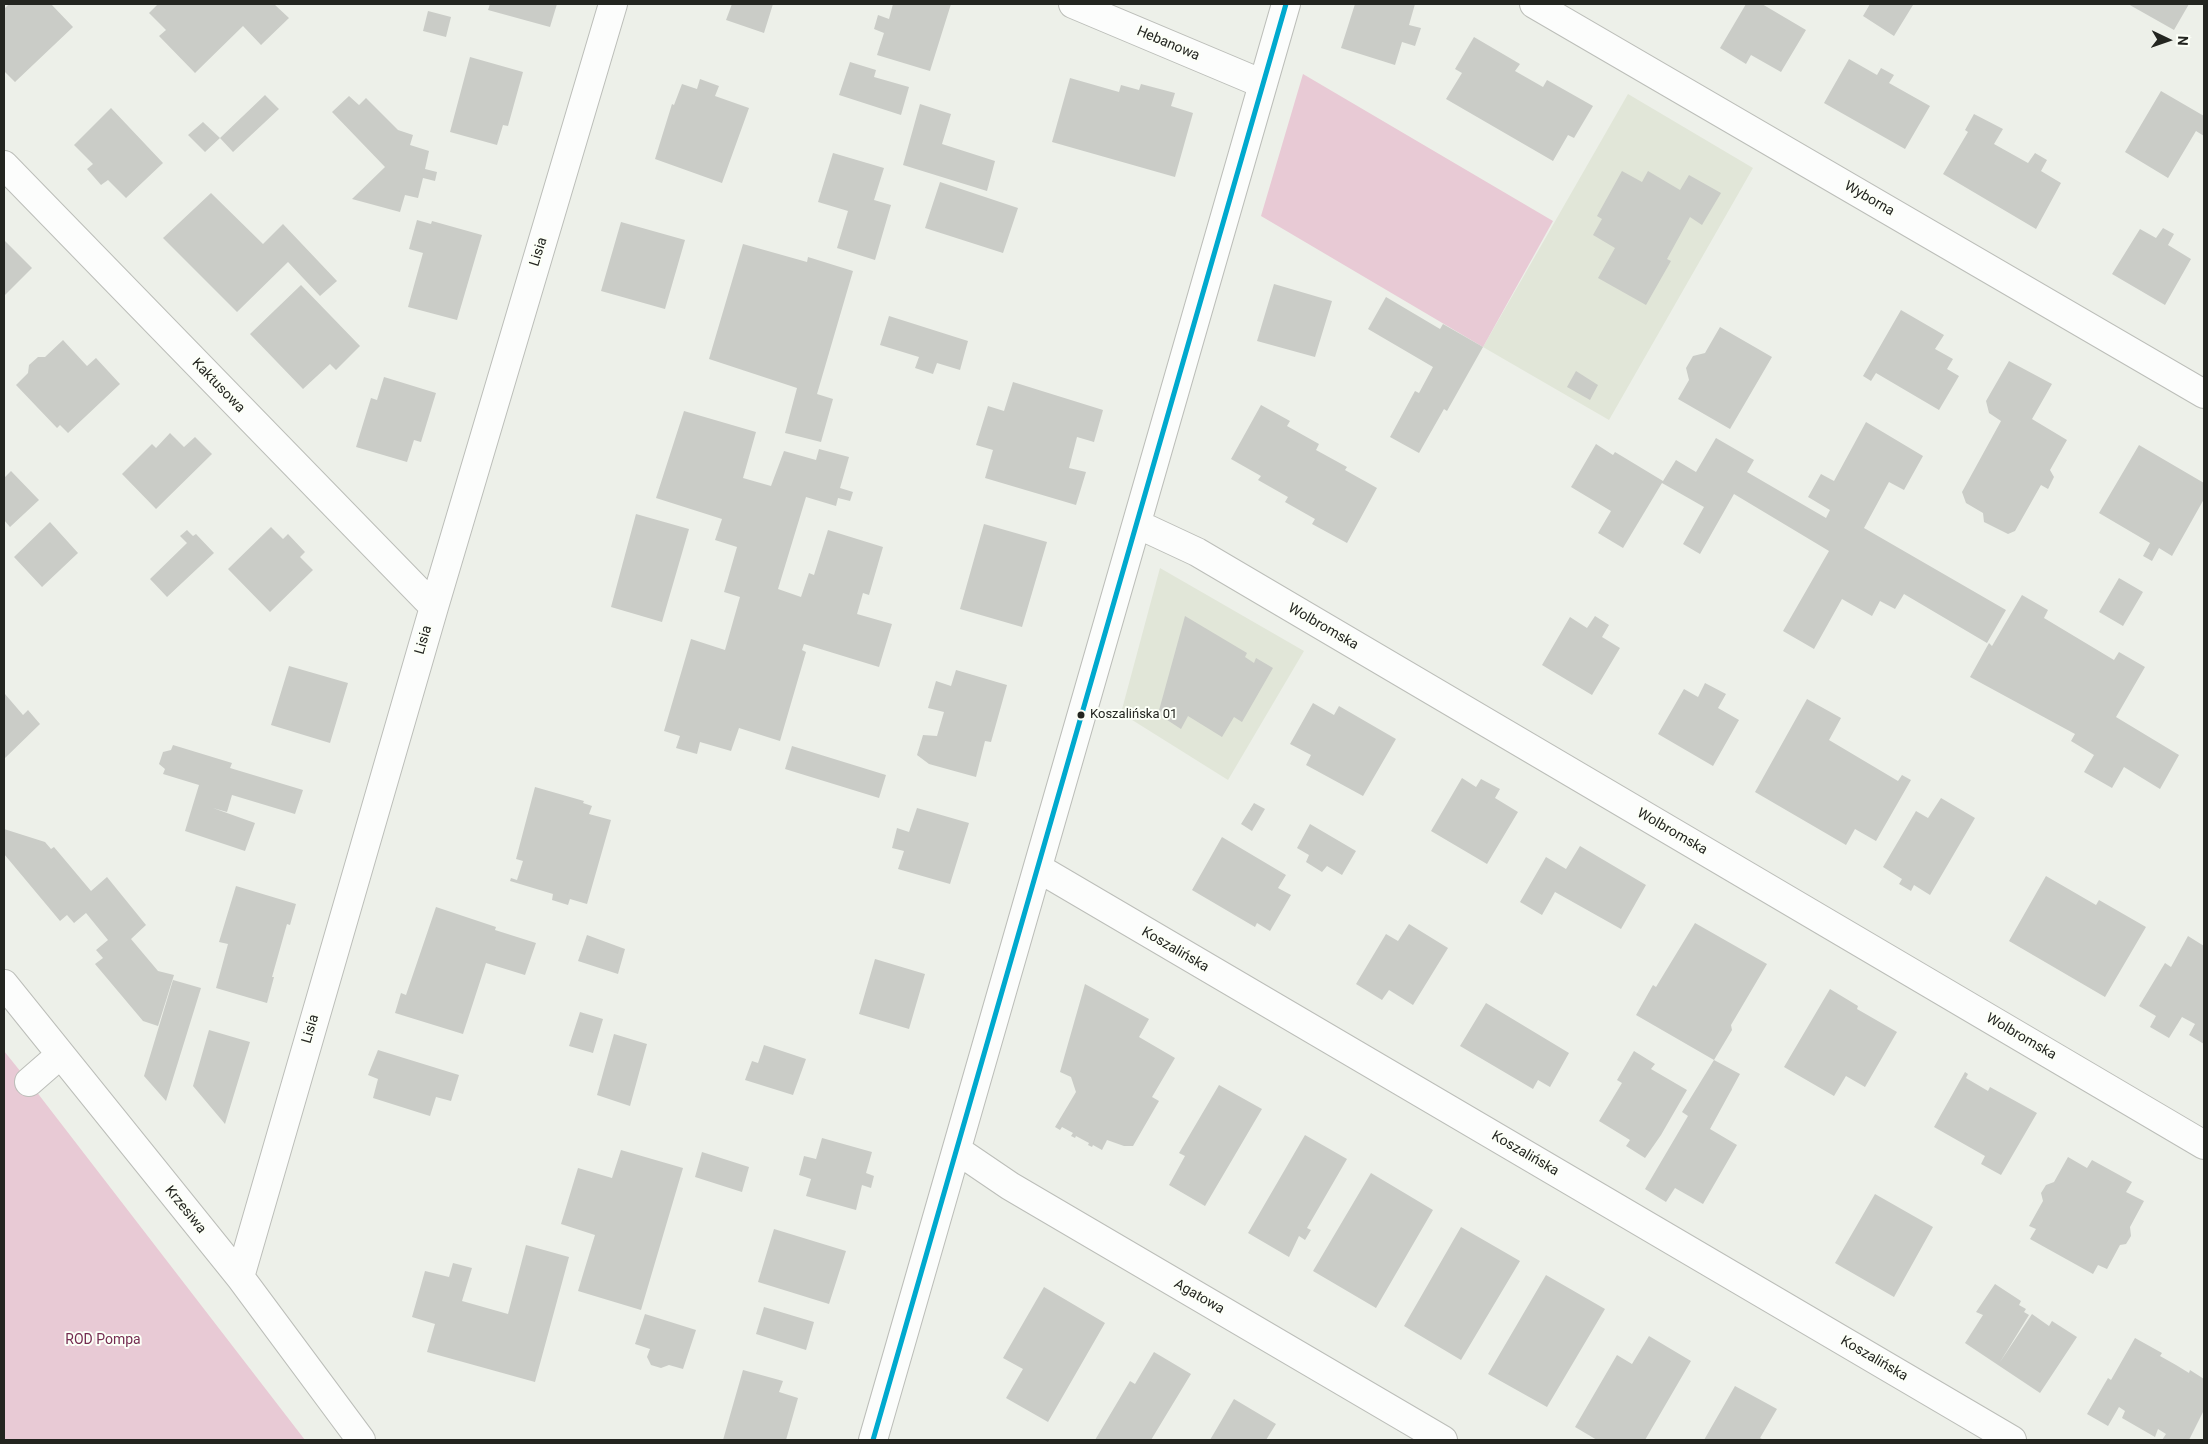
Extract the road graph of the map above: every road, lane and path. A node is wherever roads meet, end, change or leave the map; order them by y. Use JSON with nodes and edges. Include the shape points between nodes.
{"nodes":[{"id":1,"x":613,"y":4,"type":"edge"},
{"id":2,"x":1073,"y":4,"type":"edge"},
{"id":3,"x":1286,"y":4,"type":"edge"},
{"id":4,"x":1534,"y":4,"type":"edge"},
{"id":5,"x":1263,"y":84,"type":"junction"},
{"id":6,"x":4,"y":165,"type":"edge"},
{"id":7,"x":2204,"y":394,"type":"edge"},
{"id":8,"x":1137,"y":524,"type":"junction"},
{"id":9,"x":434,"y":608,"type":"junction"},
{"id":10,"x":1038,"y":868,"type":"junction"},
{"id":11,"x":4,"y":984,"type":"edge"},
{"id":12,"x":60,"y":1055,"type":"junction"},
{"id":13,"x":29,"y":1082,"type":"dead end"},
{"id":14,"x":2204,"y":1145,"type":"edge"},
{"id":15,"x":957,"y":1150,"type":"junction"},
{"id":16,"x":240,"y":1277,"type":"junction"},
{"id":17,"x":361,"y":1440,"type":"edge"},
{"id":18,"x":872,"y":1440,"type":"edge"},
{"id":19,"x":1443,"y":1440,"type":"edge"},
{"id":20,"x":2012,"y":1440,"type":"edge"}],
"edges":[{"from":1,"to":9,"type":"street","name":"Lisia"},
{"from":2,"to":5,"type":"street","name":"Hebanowa"},
{"from":3,"to":5,"type":"street"},
{"from":4,"to":7,"type":"street","name":"Wyborna"},
{"from":5,"to":8,"type":"street"},
{"from":6,"to":9,"type":"street","name":"Kaktusowa"},
{"from":8,"to":10,"type":"street"},
{"from":8,"to":14,"type":"street","name":"Wolbromska","via":[[1197,552]]},
{"from":9,"to":16,"type":"street","name":"Lisia"},
{"from":10,"to":15,"type":"street"},
{"from":10,"to":20,"type":"street","name":"Koszalińska"},
{"from":11,"to":12,"type":"street","name":"Krzesiwa"},
{"from":12,"to":13,"type":"street"},
{"from":12,"to":16,"type":"street","name":"Krzesiwa"},
{"from":15,"to":18,"type":"street"},
{"from":15,"to":19,"type":"street","name":"Agatowa","via":[[1010,1186]]},
{"from":16,"to":17,"type":"street","name":"Krzesiwa"}]}
